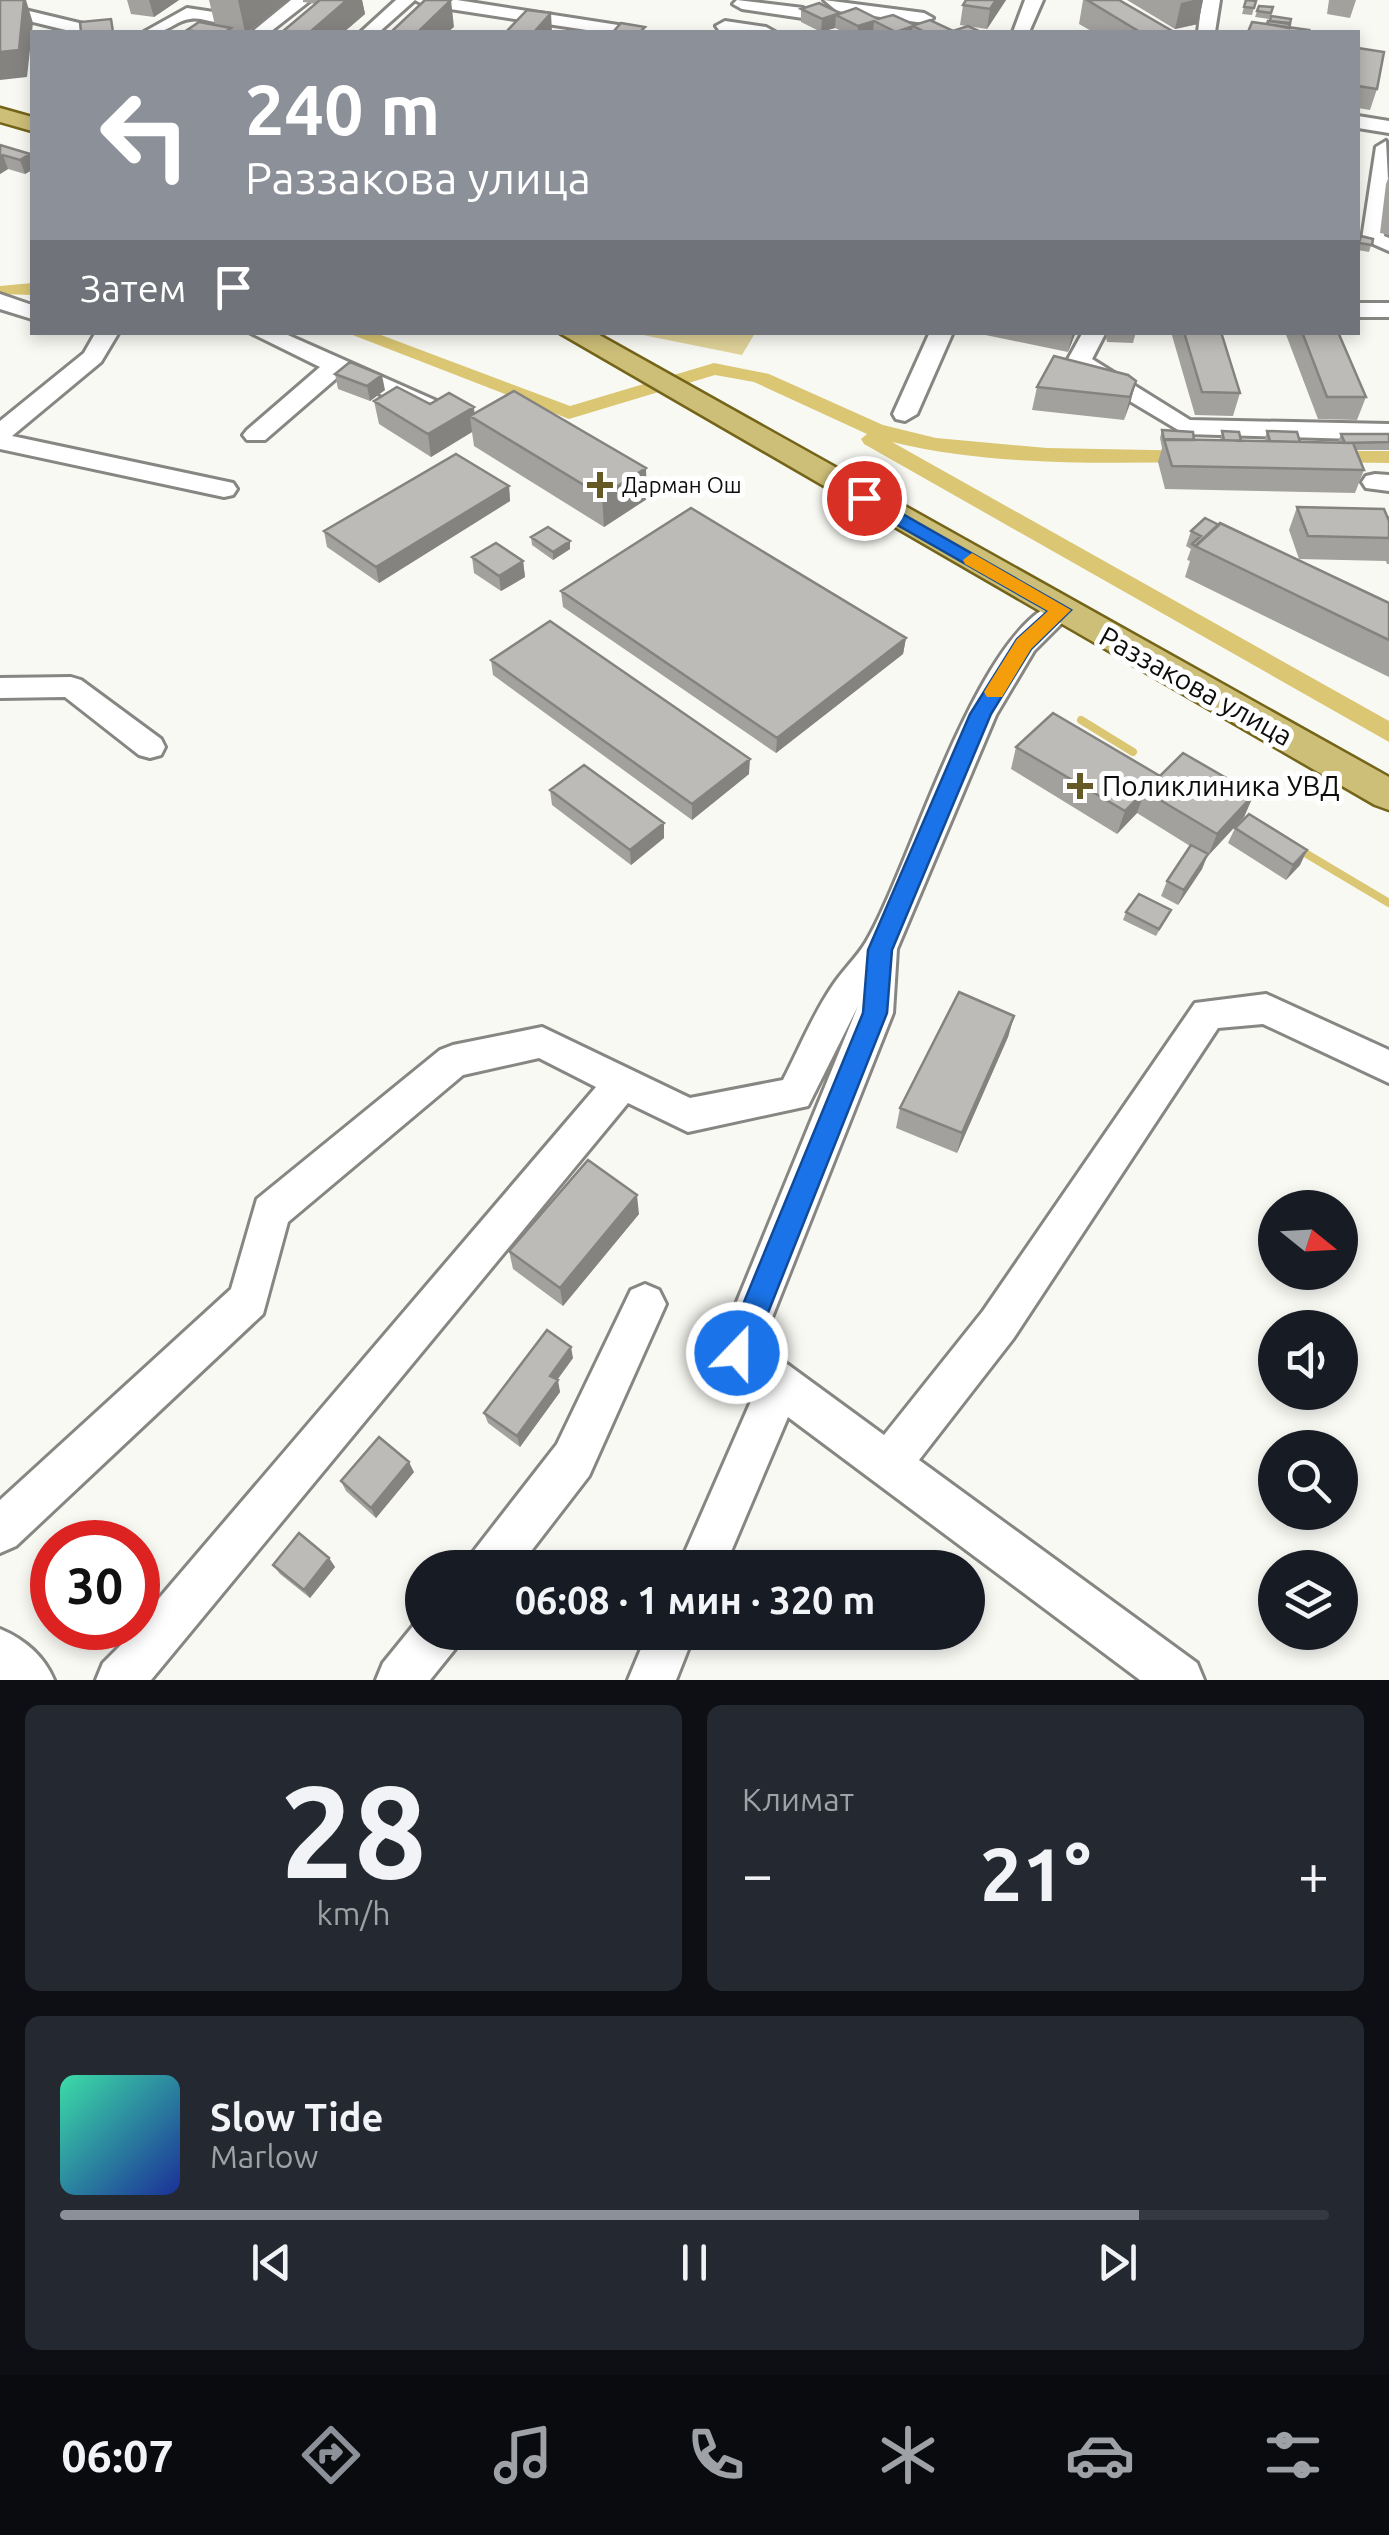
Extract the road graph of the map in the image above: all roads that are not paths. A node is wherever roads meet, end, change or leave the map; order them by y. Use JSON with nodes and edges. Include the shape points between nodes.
{"nodes":[{"id":1,"x":302,"y":0,"type":"edge"},
{"id":2,"x":406,"y":0,"type":"edge"},
{"id":3,"x":424,"y":0,"type":"edge"},
{"id":4,"x":834,"y":0,"type":"edge"},
{"id":5,"x":1034,"y":0,"type":"edge"},
{"id":6,"x":1212,"y":0,"type":"edge"},
{"id":7,"x":744,"y":2,"type":"edge"},
{"id":8,"x":0,"y":9,"type":"edge"},
{"id":9,"x":803,"y":12,"type":"edge"},
{"id":10,"x":220,"y":18,"type":"dead end"},
{"id":11,"x":924,"y":18,"type":"edge"},
{"id":12,"x":58,"y":28,"type":"edge"},
{"id":13,"x":718,"y":29,"type":"edge"},
{"id":14,"x":157,"y":30,"type":"edge"},
{"id":15,"x":263,"y":30,"type":"edge"},
{"id":16,"x":372,"y":30,"type":"edge"},
{"id":17,"x":617,"y":30,"type":"edge"},
{"id":18,"x":1023,"y":30,"type":"edge"},
{"id":19,"x":1206,"y":30,"type":"edge"},
{"id":20,"x":0,"y":115,"type":"edge"},
{"id":21,"x":30,"y":123,"type":"edge"},
{"id":22,"x":1360,"y":123,"type":"edge"},
{"id":23,"x":1388,"y":141,"type":"edge"},
{"id":24,"x":1360,"y":143,"type":"edge"},
{"id":25,"x":1389,"y":245,"type":"edge"},
{"id":26,"x":0,"y":301,"type":"edge"},
{"id":27,"x":1360,"y":310,"type":"edge"},
{"id":28,"x":1389,"y":310,"type":"edge"},
{"id":29,"x":30,"y":311,"type":"edge"},
{"id":30,"x":106,"y":335,"type":"edge"},
{"id":31,"x":267,"y":335,"type":"edge"},
{"id":32,"x":577,"y":335,"type":"edge"},
{"id":33,"x":941,"y":335,"type":"edge"},
{"id":34,"x":1093,"y":335,"type":"edge"},
{"id":35,"x":336,"y":366,"type":"junction"},
{"id":36,"x":446,"y":414,"type":"edge"},
{"id":37,"x":905,"y":414,"type":"dead end"},
{"id":38,"x":1389,"y":432,"type":"edge"},
{"id":39,"x":0,"y":433,"type":"edge"},
{"id":40,"x":256,"y":434,"type":"dead end"},
{"id":41,"x":0,"y":442,"type":"edge"},
{"id":42,"x":224,"y":489,"type":"dead end"},
{"id":43,"x":1061,"y":610,"type":"junction"},
{"id":44,"x":0,"y":678,"type":"edge"},
{"id":45,"x":0,"y":690,"type":"edge"},
{"id":46,"x":150,"y":747,"type":"dead end"},
{"id":47,"x":1389,"y":795,"type":"edge"},
{"id":48,"x":880,"y":950,"type":"junction"},
{"id":49,"x":1389,"y":1067,"type":"edge"},
{"id":50,"x":623,"y":1082,"type":"junction"},
{"id":51,"x":645,"y":1304,"type":"dead end"},
{"id":52,"x":780,"y":1384,"type":"junction"},
{"id":53,"x":888,"y":1464,"type":"junction"},
{"id":54,"x":0,"y":1530,"type":"edge"},
{"id":55,"x":503,"y":1550,"type":"edge"},
{"id":56,"x":708,"y":1550,"type":"edge"},
{"id":57,"x":424,"y":1650,"type":"edge"},
{"id":58,"x":664,"y":1650,"type":"edge"},
{"id":59,"x":0,"y":1653,"type":"edge"},
{"id":60,"x":30,"y":1680,"type":"edge"},
{"id":61,"x":120,"y":1680,"type":"edge"},
{"id":62,"x":400,"y":1680,"type":"edge"},
{"id":63,"x":652,"y":1680,"type":"edge"},
{"id":64,"x":1180,"y":1680,"type":"edge"}],
"edges":[{"from":1,"to":15,"type":"street"},
{"from":2,"to":16,"type":"street"},
{"from":3,"to":17,"type":"street"},
{"from":4,"to":11,"type":"street","via":[[837,6]]},
{"from":5,"to":18,"type":"street"},
{"from":6,"to":19,"type":"street"},
{"from":7,"to":9,"type":"street"},
{"from":7,"to":13,"type":"street"},
{"from":8,"to":12,"type":"street"},
{"from":10,"to":14,"type":"street","via":[[187,13]]},
{"from":20,"to":21,"type":"main road"},
{"from":22,"to":23,"type":"street"},
{"from":23,"to":24,"type":"street"},
{"from":23,"to":25,"type":"street","via":[[1373,239]]},
{"from":26,"to":29,"type":"street"},
{"from":27,"to":28,"type":"street"},
{"from":30,"to":39,"type":"street","via":[[93,357]]},
{"from":31,"to":35,"type":"street"},
{"from":32,"to":43,"type":"main road","name":"Раззакова улица"},
{"from":33,"to":37,"type":"street"},
{"from":34,"to":38,"type":"street","via":[[1079,360],[1185,428]]},
{"from":35,"to":36,"type":"street"},
{"from":35,"to":40,"type":"street"},
{"from":41,"to":42,"type":"street"},
{"from":43,"to":47,"type":"main road","name":"Раззакова улица"},
{"from":43,"to":48,"type":"street","via":[[1024,644],[981,714]]},
{"from":44,"to":45,"type":"street"},
{"from":45,"to":46,"type":"street","via":[[71,687]]},
{"from":48,"to":50,"type":"street","via":[[844,997],[794,1094],[688,1115]]},
{"from":48,"to":52,"type":"street","via":[[875,1013],[737,1353]]},
{"from":49,"to":53,"type":"street","via":[[1266,1008],[1208,1014],[998,1325]]},
{"from":50,"to":54,"type":"street","via":[[542,1042],[453,1061],[271,1212],[249,1300]]},
{"from":50,"to":61,"type":"street"},
{"from":51,"to":55,"type":"street","via":[[574,1460]]},
{"from":52,"to":53,"type":"street"},
{"from":52,"to":56,"type":"street"},
{"from":53,"to":64,"type":"street"},
{"from":57,"to":62,"type":"street"},
{"from":58,"to":63,"type":"street"},
{"from":59,"to":60,"type":"street"}]}
